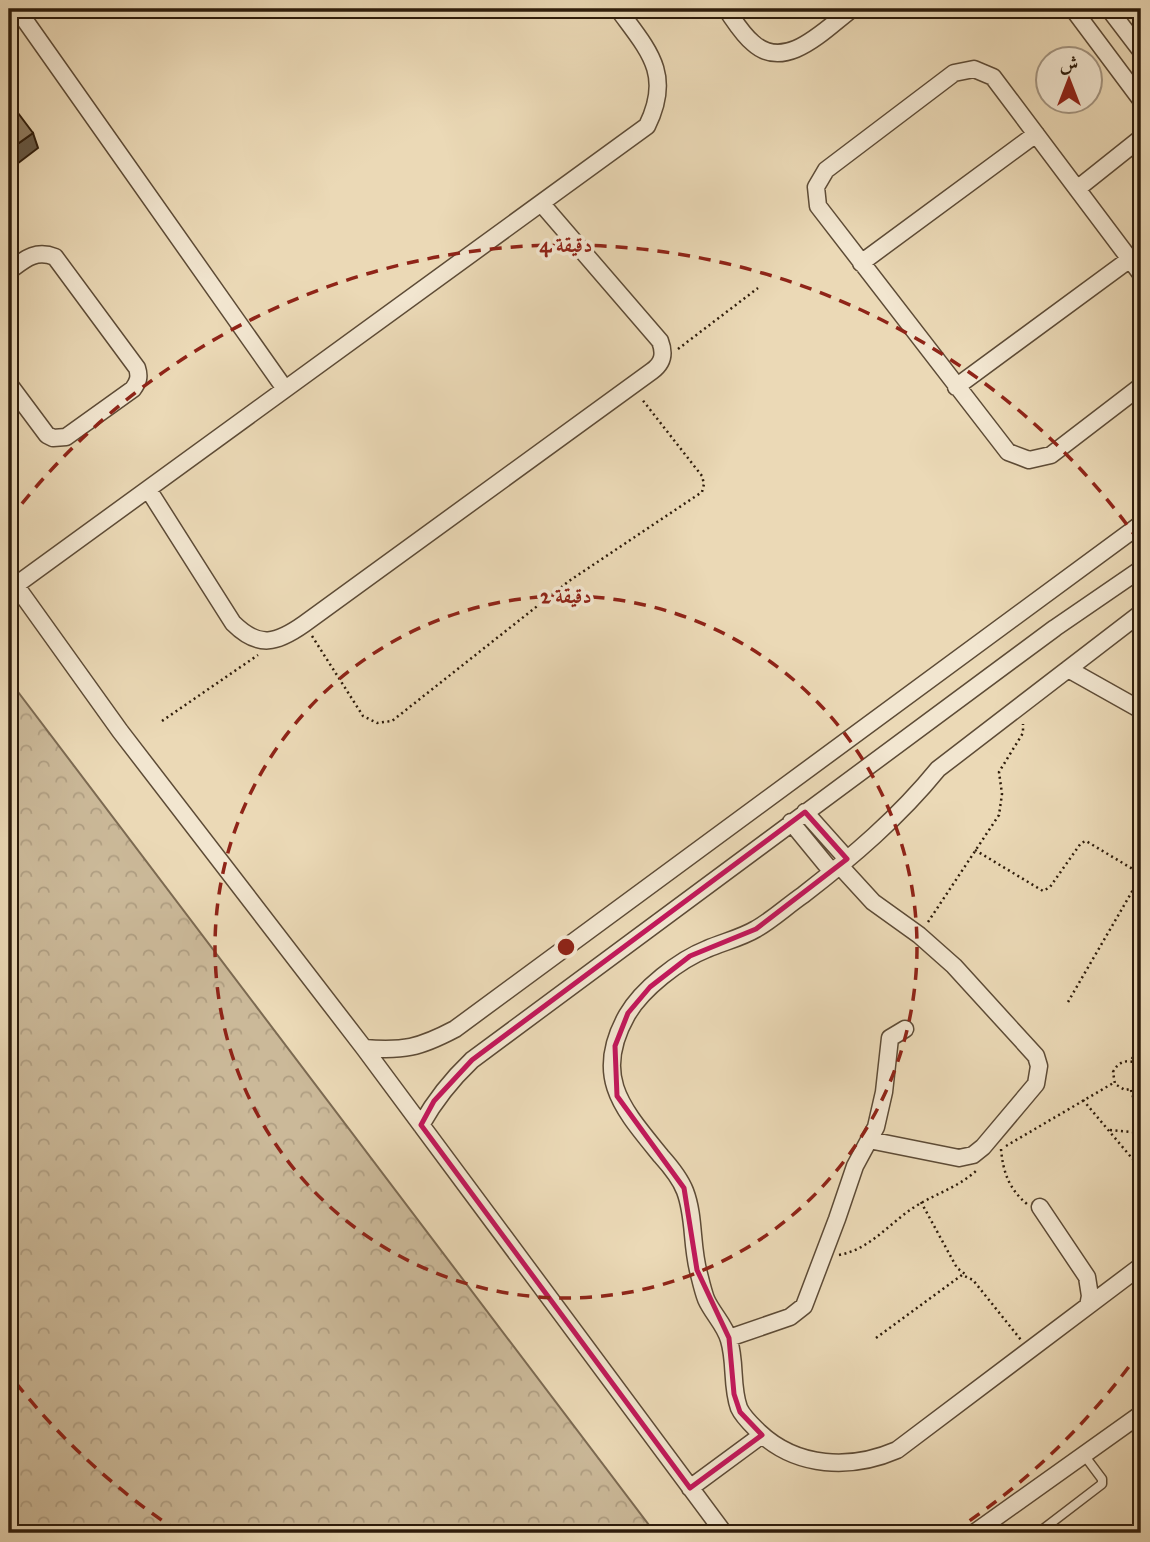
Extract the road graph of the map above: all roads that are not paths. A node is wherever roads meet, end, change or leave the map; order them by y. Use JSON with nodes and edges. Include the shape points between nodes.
{"nodes":[{"id":1,"x":17,"y":9,"type":"edge"},
{"id":2,"x":618,"y":9,"type":"edge"},
{"id":3,"x":726,"y":9,"type":"edge"},
{"id":4,"x":852,"y":9,"type":"edge"},
{"id":5,"x":1073,"y":9,"type":"edge"},
{"id":6,"x":1109,"y":9,"type":"edge"},
{"id":7,"x":1141,"y":51,"type":"edge"},
{"id":8,"x":1141,"y":100,"type":"edge"},
{"id":9,"x":1036,"y":134,"type":"junction"},
{"id":10,"x":1141,"y":138,"type":"edge"},
{"id":11,"x":1077,"y":188,"type":"junction"},
{"id":12,"x":541,"y":203,"type":"junction"},
{"id":13,"x":1130,"y":259,"type":"junction"},
{"id":14,"x":861,"y":263,"type":"junction"},
{"id":15,"x":9,"y":271,"type":"edge"},
{"id":16,"x":1141,"y":274,"type":"edge"},
{"id":17,"x":9,"y":386,"type":"edge"},
{"id":18,"x":1141,"y":386,"type":"edge"},
{"id":19,"x":956,"y":387,"type":"junction"},
{"id":20,"x":285,"y":389,"type":"junction"},
{"id":21,"x":148,"y":489,"type":"junction"},
{"id":22,"x":1141,"y":523,"type":"edge"},
{"id":23,"x":1141,"y":569,"type":"edge"},
{"id":24,"x":12,"y":580,"type":"edge"},
{"id":25,"x":1141,"y":613,"type":"edge"},
{"id":26,"x":1068,"y":669,"type":"junction"},
{"id":27,"x":1141,"y":710,"type":"edge"},
{"id":28,"x":806,"y":812,"type":"junction"},
{"id":29,"x":791,"y":822,"type":"junction"},
{"id":30,"x":840,"y":866,"type":"junction"},
{"id":31,"x":905,"y":1029,"type":"dead end"},
{"id":32,"x":363,"y":1048,"type":"junction"},
{"id":33,"x":421,"y":1125,"type":"junction"},
{"id":34,"x":869,"y":1140,"type":"junction"},
{"id":35,"x":1044,"y":1212,"type":"road end"},
{"id":36,"x":1141,"y":1266,"type":"edge"},
{"id":37,"x":1087,"y":1277,"type":"junction"},
{"id":38,"x":1120,"y":1282,"type":"junction"},
{"id":39,"x":1088,"y":1306,"type":"junction"},
{"id":40,"x":729,"y":1338,"type":"junction"},
{"id":41,"x":1141,"y":1414,"type":"edge"},
{"id":42,"x":762,"y":1435,"type":"junction"},
{"id":43,"x":1084,"y":1455,"type":"junction"},
{"id":44,"x":690,"y":1488,"type":"junction"},
{"id":45,"x":993,"y":1528,"type":"edge"},
{"id":46,"x":724,"y":1533,"type":"edge"},
{"id":47,"x":974,"y":1533,"type":"edge"},
{"id":48,"x":1038,"y":1533,"type":"edge"}],
"edges":[{"from":1,"to":20,"type":"street"},
{"from":2,"to":12,"type":"street","via":[[652,54],[658,72],[656,109],[647,125]]},
{"from":3,"to":4,"type":"street","via":[[755,46],[786,53],[802,47]]},
{"from":5,"to":8,"type":"street"},
{"from":6,"to":7,"type":"street"},
{"from":9,"to":11,"type":"street"},
{"from":9,"to":14,"type":"street"},
{"from":9,"to":14,"type":"street","via":[[993,77],[974,69],[954,73],[820,178],[818,206]]},
{"from":10,"to":11,"type":"street"},
{"from":11,"to":13,"type":"street"},
{"from":12,"to":20,"type":"street"},
{"from":12,"to":21,"type":"street","via":[[660,341],[661,362],[632,386],[276,640],[253,637],[239,629]]},
{"from":13,"to":16,"type":"street"},
{"from":13,"to":19,"type":"street"},
{"from":14,"to":19,"type":"street"},
{"from":15,"to":17,"type":"street","via":[[36,253],[55,257],[139,374],[133,389],[60,439],[47,435]]},
{"from":18,"to":19,"type":"street","via":[[1051,455],[1029,460],[1008,452]]},
{"from":20,"to":21,"type":"street"},
{"from":21,"to":24,"type":"street"},
{"from":22,"to":32,"type":"street","via":[[455,1029],[427,1044],[396,1050]]},
{"from":23,"to":28,"type":"street"},
{"from":24,"to":32,"type":"street","via":[[120,730]]},
{"from":25,"to":26,"type":"street"},
{"from":26,"to":27,"type":"street"},
{"from":26,"to":30,"type":"street","via":[[938,769],[913,800]]},
{"from":28,"to":29,"type":"street"},
{"from":28,"to":30,"type":"street"},
{"from":29,"to":30,"type":"street"},
{"from":29,"to":33,"type":"street","via":[[472,1060],[443,1090]]},
{"from":30,"to":34,"type":"street","via":[[873,902],[954,965],[1031,1048],[1039,1066],[1039,1076],[1027,1094],[973,1155],[959,1158]]},
{"from":30,"to":40,"type":"street","via":[[756,929],[690,956],[650,987],[628,1013],[615,1046],[612,1070],[617,1096],[684,1188],[707,1300]]},
{"from":31,"to":34,"type":"street","via":[[890,1038],[881,1109]]},
{"from":32,"to":33,"type":"street"},
{"from":33,"to":44,"type":"street"},
{"from":34,"to":40,"type":"street","via":[[855,1166],[804,1306],[797,1313]]},
{"from":35,"to":37,"type":"street"},
{"from":36,"to":38,"type":"street"},
{"from":37,"to":38,"type":"street"},
{"from":37,"to":39,"type":"street"},
{"from":38,"to":39,"type":"street"},
{"from":39,"to":42,"type":"street","via":[[882,1457],[851,1463],[819,1462],[789,1452]]},
{"from":40,"to":42,"type":"street","via":[[740,1412]]},
{"from":41,"to":43,"type":"street"},
{"from":42,"to":44,"type":"street"},
{"from":43,"to":45,"type":"street"},
{"from":43,"to":48,"type":"lane","via":[[1102,1484]]},
{"from":44,"to":46,"type":"street"},
{"from":45,"to":47,"type":"street"}]}
